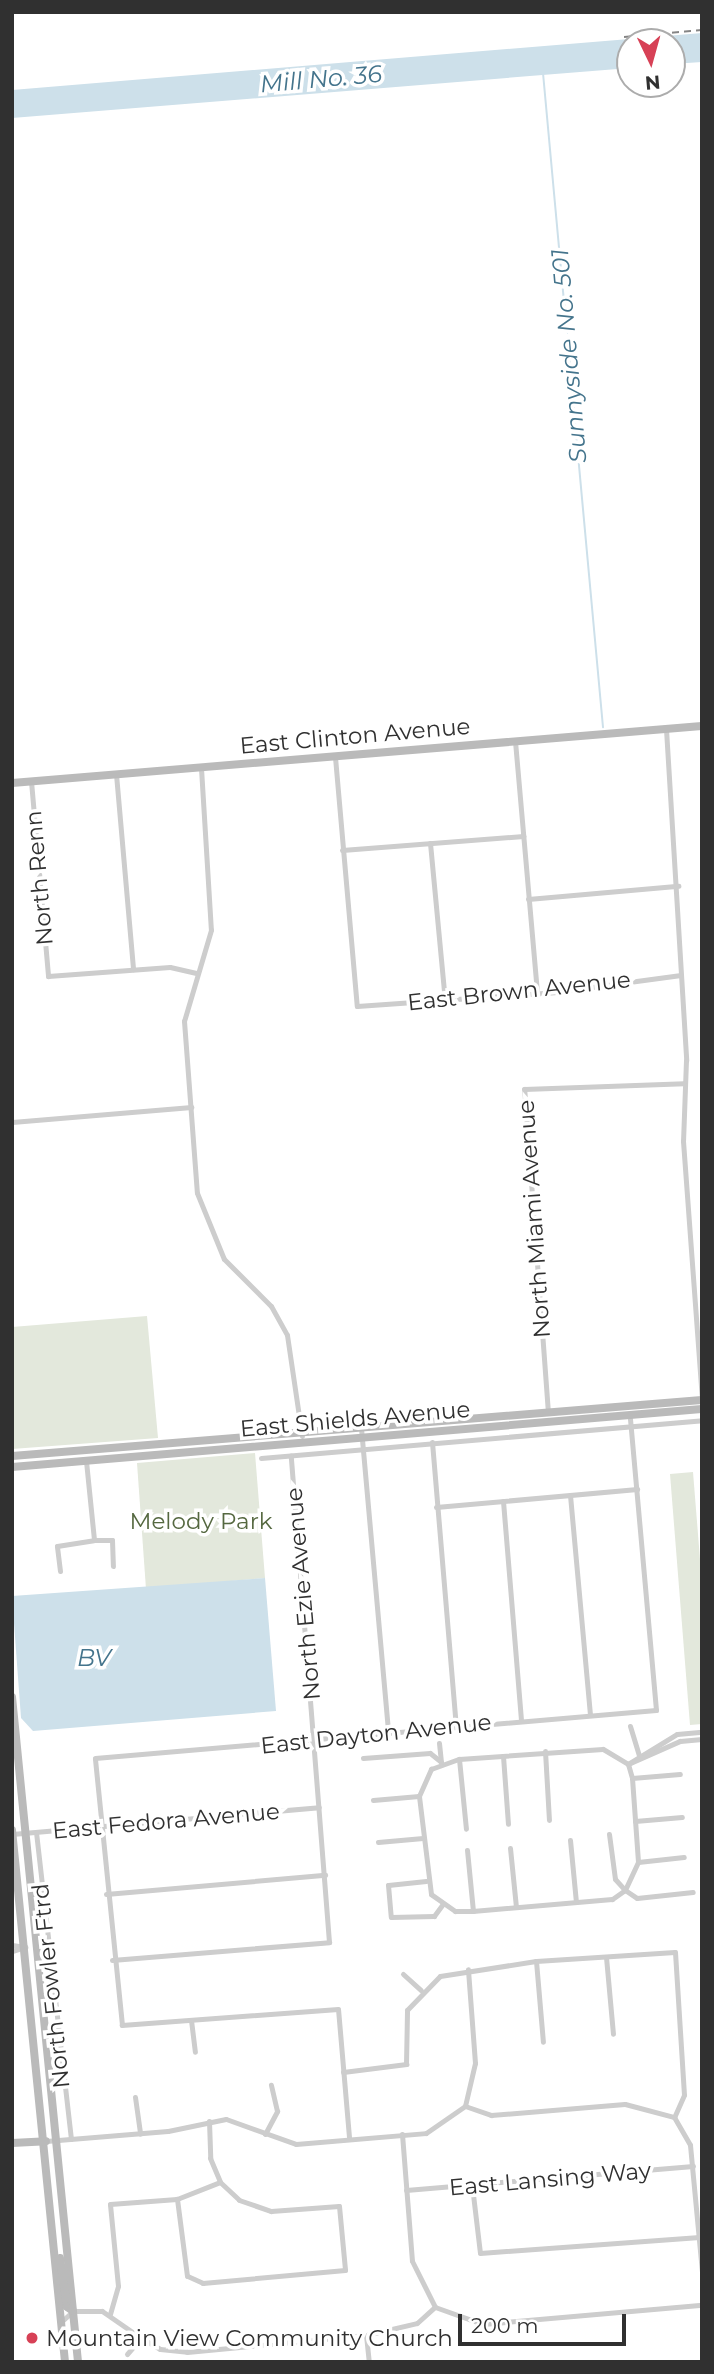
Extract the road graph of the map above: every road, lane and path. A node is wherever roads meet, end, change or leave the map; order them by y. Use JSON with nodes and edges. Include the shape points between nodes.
{"nodes":[{"id":1,"x":702,"y":726,"type":"edge"},
{"id":2,"x":667,"y":729,"type":"junction"},
{"id":3,"x":515,"y":741,"type":"junction"},
{"id":4,"x":335,"y":757,"type":"junction"},
{"id":5,"x":201,"y":768,"type":"junction"},
{"id":6,"x":116,"y":774,"type":"junction"},
{"id":7,"x":31,"y":781,"type":"junction"},
{"id":8,"x":12,"y":782,"type":"edge"},
{"id":9,"x":523,"y":836,"type":"junction"},
{"id":10,"x":430,"y":843,"type":"junction"},
{"id":11,"x":342,"y":850,"type":"junction"},
{"id":12,"x":678,"y":886,"type":"junction"},
{"id":13,"x":528,"y":899,"type":"junction"},
{"id":14,"x":132,"y":969,"type":"junction"},
{"id":15,"x":197,"y":973,"type":"junction"},
{"id":16,"x":681,"y":975,"type":"junction"},
{"id":17,"x":537,"y":993,"type":"junction"},
{"id":18,"x":445,"y":1001,"type":"junction"},
{"id":19,"x":684,"y":1083,"type":"junction"},
{"id":20,"x":191,"y":1107,"type":"junction"},
{"id":21,"x":12,"y":1122,"type":"edge"},
{"id":22,"x":702,"y":1400,"type":"edge"},
{"id":23,"x":702,"y":1409,"type":"edge"},
{"id":24,"x":548,"y":1413,"type":"junction"},
{"id":25,"x":631,"y":1416,"type":"junction"},
{"id":26,"x":702,"y":1420,"type":"edge"},
{"id":27,"x":631,"y":1427,"type":"junction"},
{"id":28,"x":361,"y":1429,"type":"junction"},
{"id":29,"x":302,"y":1433,"type":"junction"},
{"id":30,"x":219,"y":1438,"type":"junction"},
{"id":31,"x":432,"y":1442,"type":"junction"},
{"id":32,"x":303,"y":1443,"type":"junction"},
{"id":33,"x":363,"y":1444,"type":"junction"},
{"id":34,"x":291,"y":1455,"type":"junction"},
{"id":35,"x":12,"y":1456,"type":"edge"},
{"id":36,"x":146,"y":1456,"type":"junction"},
{"id":37,"x":261,"y":1458,"type":"dead end"},
{"id":38,"x":86,"y":1461,"type":"junction"},
{"id":39,"x":12,"y":1467,"type":"edge"},
{"id":40,"x":637,"y":1489,"type":"junction"},
{"id":41,"x":570,"y":1495,"type":"junction"},
{"id":42,"x":503,"y":1501,"type":"junction"},
{"id":43,"x":436,"y":1507,"type":"junction"},
{"id":44,"x":94,"y":1540,"type":"junction"},
{"id":45,"x":113,"y":1566,"type":"dead end"},
{"id":46,"x":60,"y":1571,"type":"dead end"},
{"id":47,"x":12,"y":1698,"type":"edge"},
{"id":48,"x":13,"y":1711,"type":"edge"},
{"id":49,"x":590,"y":1714,"type":"junction"},
{"id":50,"x":521,"y":1720,"type":"junction"},
{"id":51,"x":456,"y":1725,"type":"junction"},
{"id":52,"x":630,"y":1726,"type":"dead end"},
{"id":53,"x":388,"y":1730,"type":"junction"},
{"id":54,"x":702,"y":1732,"type":"edge"},
{"id":55,"x":316,"y":1739,"type":"junction"},
{"id":56,"x":702,"y":1739,"type":"edge"},
{"id":57,"x":439,"y":1743,"type":"dead end"},
{"id":58,"x":545,"y":1751,"type":"junction"},
{"id":59,"x":638,"y":1755,"type":"junction"},
{"id":60,"x":503,"y":1756,"type":"junction"},
{"id":61,"x":363,"y":1758,"type":"dead end"},
{"id":62,"x":459,"y":1759,"type":"junction"},
{"id":63,"x":642,"y":1761,"type":"junction"},
{"id":64,"x":441,"y":1762,"type":"junction"},
{"id":65,"x":628,"y":1764,"type":"junction"},
{"id":66,"x":680,"y":1774,"type":"dead end"},
{"id":67,"x":632,"y":1778,"type":"junction"},
{"id":68,"x":419,"y":1796,"type":"junction"},
{"id":69,"x":373,"y":1800,"type":"dead end"},
{"id":70,"x":319,"y":1807,"type":"junction"},
{"id":71,"x":682,"y":1817,"type":"dead end"},
{"id":72,"x":550,"y":1821,"type":"dead end"},
{"id":73,"x":635,"y":1821,"type":"junction"},
{"id":74,"x":508,"y":1824,"type":"dead end"},
{"id":75,"x":100,"y":1825,"type":"junction"},
{"id":76,"x":466,"y":1829,"type":"dead end"},
{"id":77,"x":12,"y":1832,"type":"edge"},
{"id":78,"x":36,"y":1832,"type":"junction"},
{"id":79,"x":25,"y":1833,"type":"junction"},
{"id":80,"x":609,"y":1835,"type":"dead end"},
{"id":81,"x":423,"y":1838,"type":"junction"},
{"id":82,"x":570,"y":1840,"type":"dead end"},
{"id":83,"x":377,"y":1842,"type":"dead end"},
{"id":84,"x":510,"y":1848,"type":"dead end"},
{"id":85,"x":467,"y":1850,"type":"dead end"},
{"id":86,"x":684,"y":1857,"type":"dead end"},
{"id":87,"x":638,"y":1862,"type":"junction"},
{"id":88,"x":324,"y":1875,"type":"junction"},
{"id":89,"x":425,"y":1881,"type":"junction"},
{"id":90,"x":625,"y":1890,"type":"junction"},
{"id":91,"x":693,"y":1892,"type":"dead end"},
{"id":92,"x":106,"y":1894,"type":"junction"},
{"id":93,"x":576,"y":1902,"type":"junction"},
{"id":94,"x":442,"y":1905,"type":"junction"},
{"id":95,"x":516,"y":1907,"type":"junction"},
{"id":96,"x":473,"y":1911,"type":"junction"},
{"id":97,"x":12,"y":1945,"type":"edge"},
{"id":98,"x":25,"y":1947,"type":"junction"},
{"id":99,"x":12,"y":1951,"type":"edge"},
{"id":100,"x":606,"y":1957,"type":"junction"},
{"id":101,"x":112,"y":1960,"type":"junction"},
{"id":102,"x":536,"y":1961,"type":"junction"},
{"id":103,"x":468,"y":1969,"type":"junction"},
{"id":104,"x":403,"y":1974,"type":"dead end"},
{"id":105,"x":421,"y":1990,"type":"junction"},
{"id":106,"x":191,"y":2020,"type":"junction"},
{"id":107,"x":613,"y":2034,"type":"dead end"},
{"id":108,"x":543,"y":2042,"type":"dead end"},
{"id":109,"x":195,"y":2052,"type":"dead end"},
{"id":110,"x":343,"y":2072,"type":"junction"},
{"id":111,"x":271,"y":2085,"type":"dead end"},
{"id":112,"x":135,"y":2097,"type":"dead end"},
{"id":113,"x":465,"y":2106,"type":"junction"},
{"id":114,"x":674,"y":2117,"type":"junction"},
{"id":115,"x":209,"y":2121,"type":"junction"},
{"id":116,"x":140,"y":2134,"type":"junction"},
{"id":117,"x":265,"y":2134,"type":"junction"},
{"id":118,"x":402,"y":2134,"type":"junction"},
{"id":119,"x":349,"y":2137,"type":"junction"},
{"id":120,"x":71,"y":2139,"type":"junction"},
{"id":121,"x":51,"y":2141,"type":"junction"},
{"id":122,"x":12,"y":2143,"type":"edge"},
{"id":123,"x":693,"y":2166,"type":"junction"},
{"id":124,"x":220,"y":2182,"type":"junction"},
{"id":125,"x":472,"y":2186,"type":"junction"},
{"id":126,"x":406,"y":2190,"type":"junction"},
{"id":127,"x":177,"y":2199,"type":"junction"},
{"id":128,"x":699,"y":2237,"type":"junction"},
{"id":129,"x":56,"y":2249,"type":"junction"},
{"id":130,"x":702,"y":2273,"type":"edge"},
{"id":131,"x":702,"y":2305,"type":"edge"},
{"id":132,"x":435,"y":2307,"type":"junction"},
{"id":133,"x":73,"y":2311,"type":"junction"},
{"id":134,"x":110,"y":2314,"type":"junction"},
{"id":135,"x":62,"y":2321,"type":"junction"},
{"id":136,"x":366,"y":2335,"type":"junction"},
{"id":137,"x":141,"y":2338,"type":"junction"},
{"id":138,"x":127,"y":2354,"type":"dead end"},
{"id":139,"x":65,"y":2362,"type":"edge"},
{"id":140,"x":78,"y":2362,"type":"edge"},
{"id":141,"x":369,"y":2362,"type":"edge"}],
"edges":[{"from":1,"to":2,"type":"main road","name":"East Clinton Avenue"},
{"from":2,"to":3,"type":"main road","name":"East Clinton Avenue"},
{"from":2,"to":12,"type":"street"},
{"from":3,"to":4,"type":"main road","name":"East Clinton Avenue"},
{"from":3,"to":9,"type":"street"},
{"from":4,"to":5,"type":"main road","name":"East Clinton Avenue"},
{"from":4,"to":11,"type":"street"},
{"from":5,"to":6,"type":"main road","name":"East Clinton Avenue"},
{"from":5,"to":15,"type":"street","via":[[211,930]]},
{"from":6,"to":7,"type":"main road","name":"East Clinton Avenue"},
{"from":6,"to":14,"type":"street"},
{"from":7,"to":8,"type":"main road","name":"East Clinton Avenue"},
{"from":7,"to":14,"type":"street","name":"North Renn","via":[[48,976]]},
{"from":9,"to":10,"type":"street"},
{"from":9,"to":13,"type":"street"},
{"from":10,"to":11,"type":"street"},
{"from":10,"to":18,"type":"street"},
{"from":11,"to":18,"type":"street","name":"East Brown Avenue","via":[[357,1006]]},
{"from":12,"to":13,"type":"street"},
{"from":12,"to":16,"type":"street"},
{"from":13,"to":17,"type":"street"},
{"from":14,"to":15,"type":"street"},
{"from":15,"to":20,"type":"street","via":[[184,1021]]},
{"from":16,"to":17,"type":"street","name":"East Brown Avenue"},
{"from":16,"to":19,"type":"street"},
{"from":17,"to":18,"type":"street","name":"East Brown Avenue"},
{"from":19,"to":22,"type":"street"},
{"from":19,"to":24,"type":"street","name":"North Miami Avenue","via":[[587,1082],[524,1089]]},
{"from":20,"to":21,"type":"street"},
{"from":20,"to":29,"type":"street","via":[[205,1223],[225,1259],[271,1306],[287,1335]]},
{"from":22,"to":24,"type":"main road","name":"East Shields Avenue"},
{"from":23,"to":25,"type":"main road","name":"East Shields Avenue"},
{"from":24,"to":28,"type":"main road","name":"East Shields Avenue"},
{"from":25,"to":27,"type":"street"},
{"from":25,"to":33,"type":"main road","name":"East Shields Avenue"},
{"from":26,"to":27,"type":"street","name":"East Shields Avenue"},
{"from":27,"to":31,"type":"street","name":"East Shields Avenue"},
{"from":27,"to":40,"type":"street"},
{"from":28,"to":29,"type":"main road","name":"East Shields Avenue"},
{"from":28,"to":33,"type":"street"},
{"from":29,"to":30,"type":"main road","name":"East Shields Avenue"},
{"from":29,"to":32,"type":"street"},
{"from":30,"to":35,"type":"main road","name":"East Shields Avenue"},
{"from":30,"to":36,"type":"main road"},
{"from":31,"to":33,"type":"street","name":"East Shields Avenue"},
{"from":31,"to":43,"type":"street"},
{"from":32,"to":33,"type":"main road","name":"East Shields Avenue"},
{"from":32,"to":36,"type":"main road","name":"East Shields Avenue"},
{"from":33,"to":34,"type":"street","name":"East Shields Avenue"},
{"from":33,"to":53,"type":"street"},
{"from":34,"to":37,"type":"street","name":"East Shields Avenue"},
{"from":34,"to":55,"type":"street","name":"North Ezie Avenue"},
{"from":36,"to":38,"type":"main road","name":"East Shields Avenue"},
{"from":38,"to":39,"type":"main road","name":"East Shields Avenue"},
{"from":38,"to":44,"type":"street"},
{"from":40,"to":41,"type":"street"},
{"from":40,"to":49,"type":"street","name":"East Dayton Avenue","via":[[656,1710]]},
{"from":41,"to":42,"type":"street"},
{"from":41,"to":49,"type":"street"},
{"from":42,"to":43,"type":"street"},
{"from":42,"to":50,"type":"street"},
{"from":43,"to":51,"type":"street"},
{"from":44,"to":45,"type":"street","via":[[112,1540]]},
{"from":44,"to":46,"type":"street","via":[[57,1546]]},
{"from":47,"to":48,"type":"main road"},
{"from":48,"to":79,"type":"main road"},
{"from":49,"to":50,"type":"street","name":"East Dayton Avenue"},
{"from":50,"to":51,"type":"street","name":"East Dayton Avenue"},
{"from":51,"to":53,"type":"street","name":"East Dayton Avenue"},
{"from":52,"to":59,"type":"street"},
{"from":53,"to":55,"type":"street","name":"East Dayton Avenue"},
{"from":54,"to":59,"type":"street","via":[[677,1734]]},
{"from":55,"to":70,"type":"street","name":"North Ezie Avenue"},
{"from":55,"to":75,"type":"street","name":"East Dayton Avenue","via":[[95,1758]]},
{"from":56,"to":63,"type":"street","via":[[680,1741]]},
{"from":57,"to":64,"type":"street"},
{"from":58,"to":60,"type":"street"},
{"from":58,"to":65,"type":"street","via":[[603,1749]]},
{"from":58,"to":72,"type":"street"},
{"from":59,"to":63,"type":"street"},
{"from":59,"to":65,"type":"street"},
{"from":60,"to":62,"type":"street"},
{"from":60,"to":74,"type":"street"},
{"from":61,"to":64,"type":"street","via":[[430,1752]]},
{"from":62,"to":64,"type":"street"},
{"from":62,"to":76,"type":"street"},
{"from":63,"to":65,"type":"street"},
{"from":64,"to":68,"type":"street","via":[[431,1769]]},
{"from":65,"to":67,"type":"street"},
{"from":66,"to":67,"type":"street"},
{"from":67,"to":73,"type":"street"},
{"from":68,"to":69,"type":"street"},
{"from":68,"to":81,"type":"street"},
{"from":70,"to":75,"type":"street","name":"East Fedora Avenue"},
{"from":70,"to":88,"type":"street","name":"North Ezie Avenue"},
{"from":71,"to":73,"type":"street"},
{"from":73,"to":87,"type":"street"},
{"from":75,"to":78,"type":"street","name":"East Fedora Avenue"},
{"from":75,"to":92,"type":"street"},
{"from":77,"to":79,"type":"street","name":"East Fedora Avenue"},
{"from":77,"to":98,"type":"main road"},
{"from":78,"to":79,"type":"street","name":"East Fedora Avenue"},
{"from":78,"to":120,"type":"street","name":"North Fowler Ftrd"},
{"from":79,"to":121,"type":"main road"},
{"from":80,"to":90,"type":"street","via":[[615,1879]]},
{"from":81,"to":83,"type":"street"},
{"from":81,"to":89,"type":"street"},
{"from":82,"to":93,"type":"street"},
{"from":84,"to":95,"type":"street"},
{"from":85,"to":96,"type":"street"},
{"from":86,"to":87,"type":"street"},
{"from":87,"to":90,"type":"street"},
{"from":88,"to":92,"type":"street"},
{"from":88,"to":101,"type":"street","name":"North Ezie Avenue","via":[[329,1942]]},
{"from":89,"to":94,"type":"street"},
{"from":89,"to":94,"type":"street","via":[[388,1885],[391,1917],[434,1916]]},
{"from":90,"to":91,"type":"street","via":[[637,1898]]},
{"from":90,"to":93,"type":"street","via":[[612,1899]]},
{"from":92,"to":101,"type":"street"},
{"from":93,"to":95,"type":"street"},
{"from":94,"to":96,"type":"street"},
{"from":95,"to":96,"type":"street"},
{"from":97,"to":98,"type":"street"},
{"from":98,"to":99,"type":"street"},
{"from":98,"to":121,"type":"main road"},
{"from":100,"to":102,"type":"street"},
{"from":100,"to":107,"type":"street"},
{"from":100,"to":114,"type":"street","via":[[675,1952],[684,2095]]},
{"from":101,"to":106,"type":"street","via":[[122,2025]]},
{"from":102,"to":103,"type":"street"},
{"from":102,"to":108,"type":"street"},
{"from":103,"to":105,"type":"street","via":[[440,1976]]},
{"from":103,"to":113,"type":"street","via":[[475,2063]]},
{"from":104,"to":105,"type":"street"},
{"from":105,"to":110,"type":"street","via":[[407,2010],[406,2064]]},
{"from":106,"to":109,"type":"street"},
{"from":106,"to":110,"type":"street","via":[[338,2009]]},
{"from":110,"to":119,"type":"street"},
{"from":111,"to":117,"type":"street","via":[[277,2112]]},
{"from":112,"to":116,"type":"street"},
{"from":113,"to":114,"type":"street","via":[[491,2115],[625,2104]]},
{"from":113,"to":118,"type":"street","via":[[426,2133]]},
{"from":114,"to":123,"type":"street","via":[[691,2145]]},
{"from":115,"to":116,"type":"street"},
{"from":115,"to":117,"type":"street","via":[[236,2120]]},
{"from":115,"to":124,"type":"street","via":[[210,2158]]},
{"from":116,"to":120,"type":"street"},
{"from":117,"to":119,"type":"street","via":[[285,2144]]},
{"from":118,"to":119,"type":"street"},
{"from":118,"to":126,"type":"street"},
{"from":120,"to":121,"type":"street"},
{"from":121,"to":122,"type":"main road"},
{"from":121,"to":129,"type":"main road"},
{"from":121,"to":133,"type":"main road"},
{"from":123,"to":125,"type":"street","name":"East Lansing Way"},
{"from":123,"to":128,"type":"street"},
{"from":124,"to":127,"type":"street"},
{"from":124,"to":127,"type":"street","via":[[239,2200],[271,2211],[339,2206],[345,2270],[203,2283],[187,2276]]},
{"from":125,"to":126,"type":"street","name":"East Lansing Way"},
{"from":125,"to":128,"type":"street","via":[[480,2253]]},
{"from":126,"to":132,"type":"street","via":[[412,2261]]},
{"from":127,"to":134,"type":"street","via":[[110,2204],[118,2286]]},
{"from":128,"to":130,"type":"street"},
{"from":129,"to":133,"type":"main road"},
{"from":129,"to":135,"type":"main road"},
{"from":131,"to":132,"type":"street","via":[[483,2324]]},
{"from":132,"to":136,"type":"street","via":[[417,2323]]},
{"from":133,"to":134,"type":"street"},
{"from":133,"to":135,"type":"street"},
{"from":133,"to":140,"type":"main road"},
{"from":134,"to":137,"type":"street"},
{"from":135,"to":139,"type":"main road"},
{"from":136,"to":137,"type":"street","via":[[187,2352]]},
{"from":136,"to":141,"type":"street"},
{"from":137,"to":138,"type":"street"}]}
